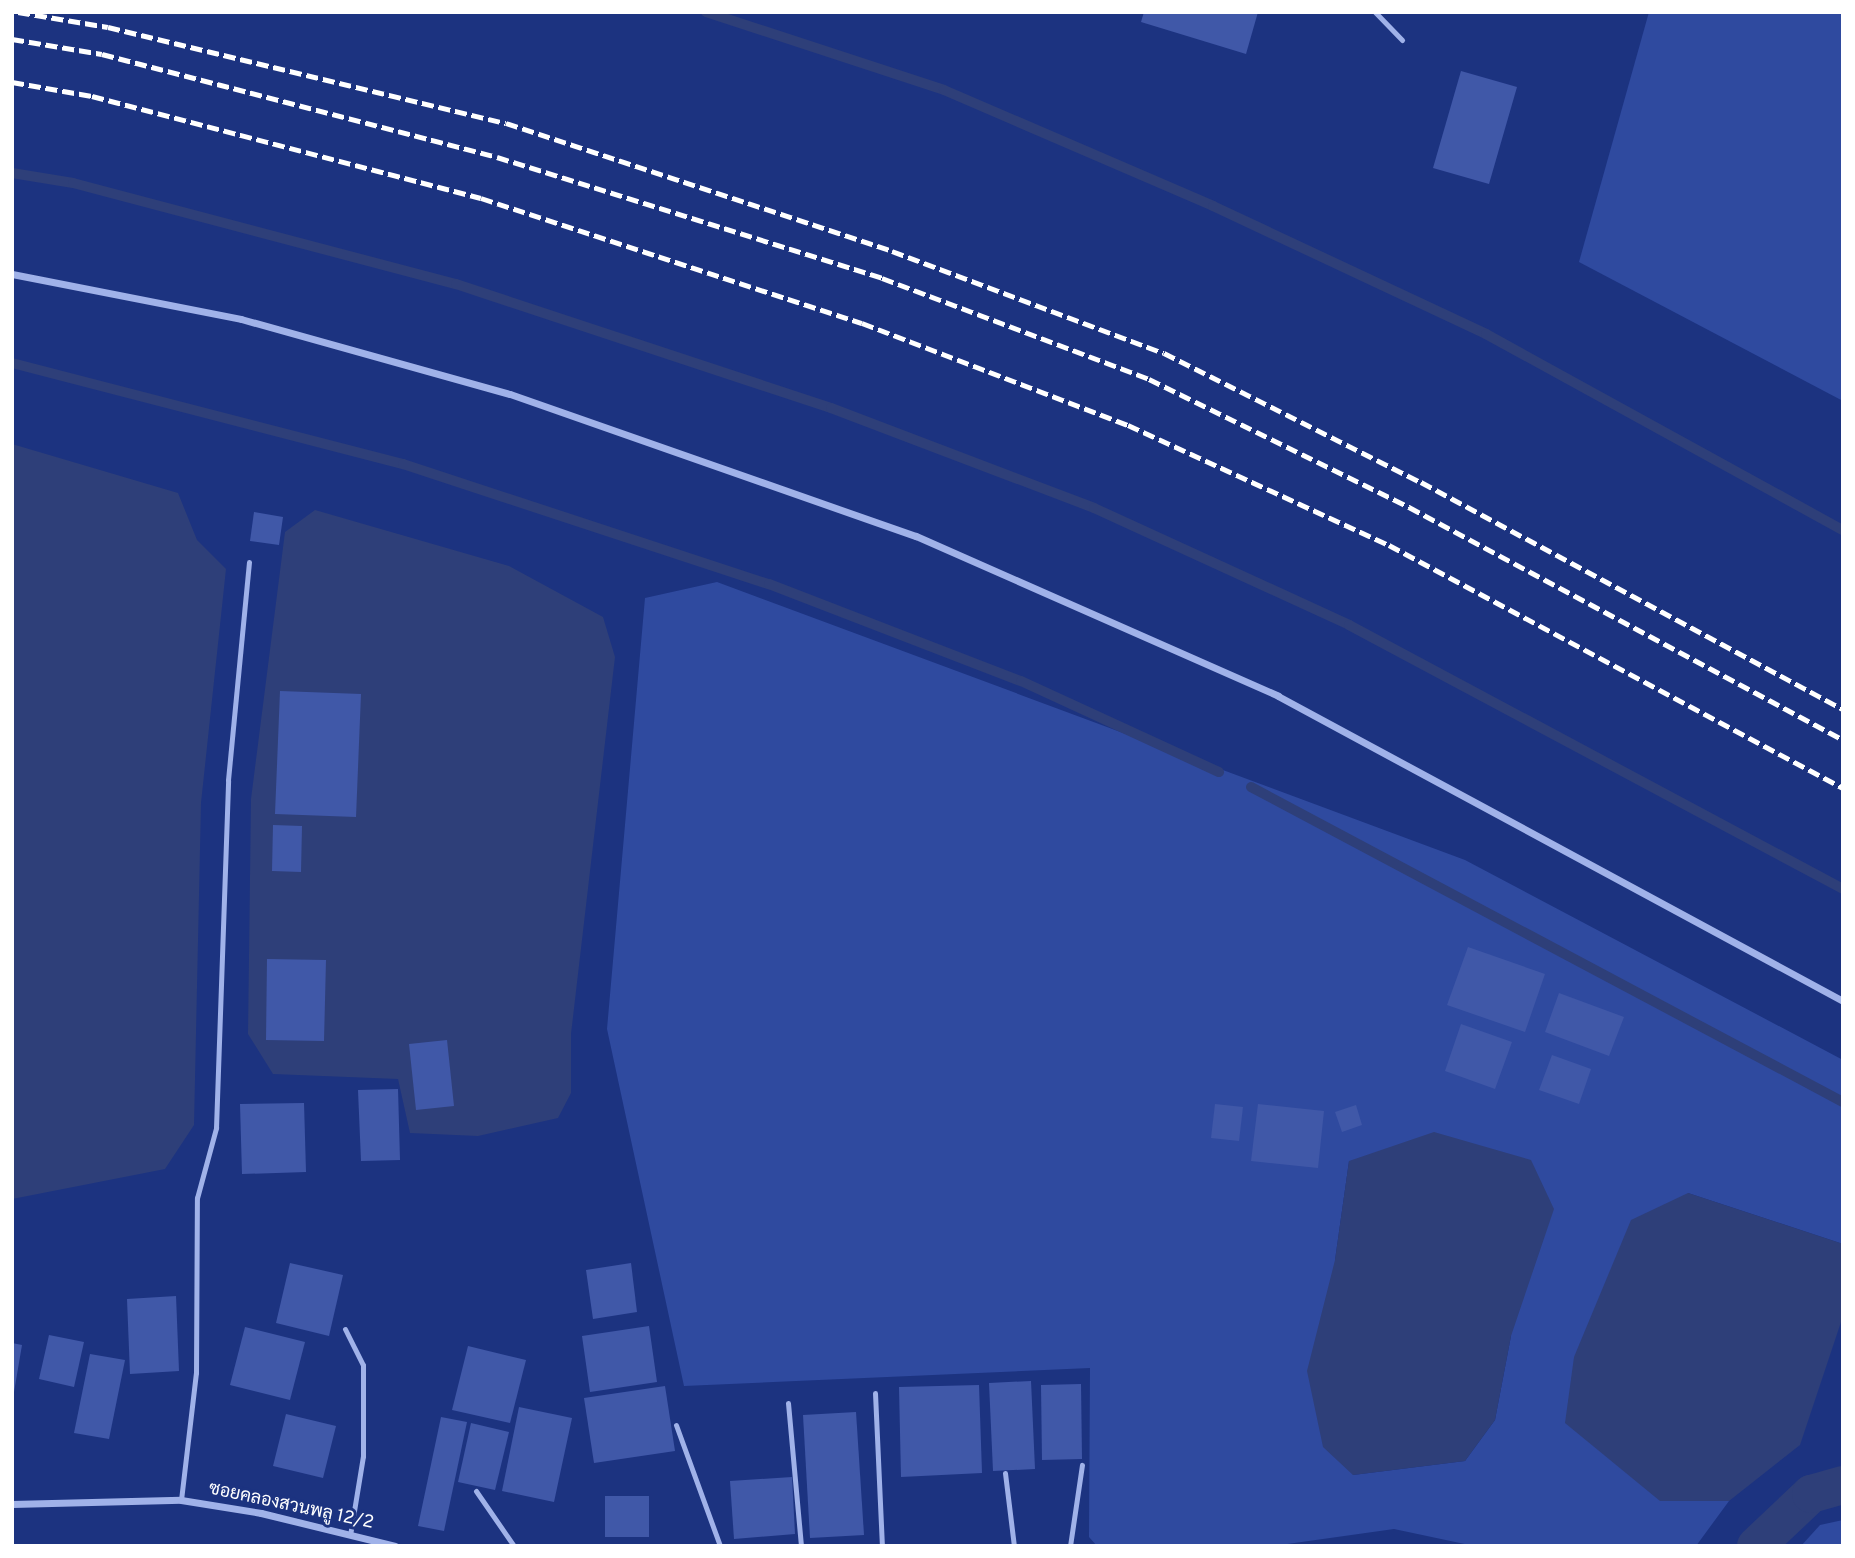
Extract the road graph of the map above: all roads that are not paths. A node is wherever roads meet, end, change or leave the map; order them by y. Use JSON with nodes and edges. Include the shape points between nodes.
{"nodes":[{"id":1,"x":1375,"y":12,"type":"edge"},
{"id":2,"x":1402,"y":40,"type":"dead end"},
{"id":3,"x":12,"y":274,"type":"edge"},
{"id":4,"x":249,"y":562,"type":"dead end"},
{"id":5,"x":1843,"y":1001,"type":"edge"},
{"id":6,"x":345,"y":1329,"type":"dead end"},
{"id":7,"x":875,"y":1393,"type":"dead end"},
{"id":8,"x":788,"y":1404,"type":"dead end"},
{"id":9,"x":677,"y":1425,"type":"dead end"},
{"id":10,"x":1082,"y":1465,"type":"dead end"},
{"id":11,"x":1005,"y":1473,"type":"dead end"},
{"id":12,"x":476,"y":1491,"type":"dead end"},
{"id":13,"x":181,"y":1500,"type":"junction"},
{"id":14,"x":12,"y":1504,"type":"edge"},
{"id":15,"x":350,"y":1535,"type":"junction"},
{"id":16,"x":395,"y":1546,"type":"edge"},
{"id":17,"x":514,"y":1546,"type":"edge"},
{"id":18,"x":720,"y":1546,"type":"edge"},
{"id":19,"x":801,"y":1546,"type":"edge"},
{"id":20,"x":882,"y":1546,"type":"edge"},
{"id":21,"x":1014,"y":1546,"type":"edge"},
{"id":22,"x":1070,"y":1546,"type":"edge"}],
"edges":[{"from":1,"to":2,"type":"lane"},
{"from":3,"to":5,"type":"street","via":[[241,319],[510,394],[916,536],[1278,696]]},
{"from":4,"to":13,"type":"lane","via":[[228,780],[216,1128],[197,1198],[196,1373]]},
{"from":6,"to":15,"type":"lane","via":[[363,1365],[363,1456]]},
{"from":7,"to":20,"type":"lane"},
{"from":8,"to":19,"type":"lane"},
{"from":9,"to":18,"type":"lane"},
{"from":10,"to":22,"type":"lane"},
{"from":11,"to":21,"type":"lane"},
{"from":12,"to":17,"type":"lane"},
{"from":13,"to":14,"type":"street","name":"ซอยคลองสวนพลู 12/2"},
{"from":13,"to":15,"type":"street","name":"ซอยคลองสวนพลู 12/2"},
{"from":15,"to":16,"type":"street","name":"ซอยคลองสวนพลู 12/2"}]}
